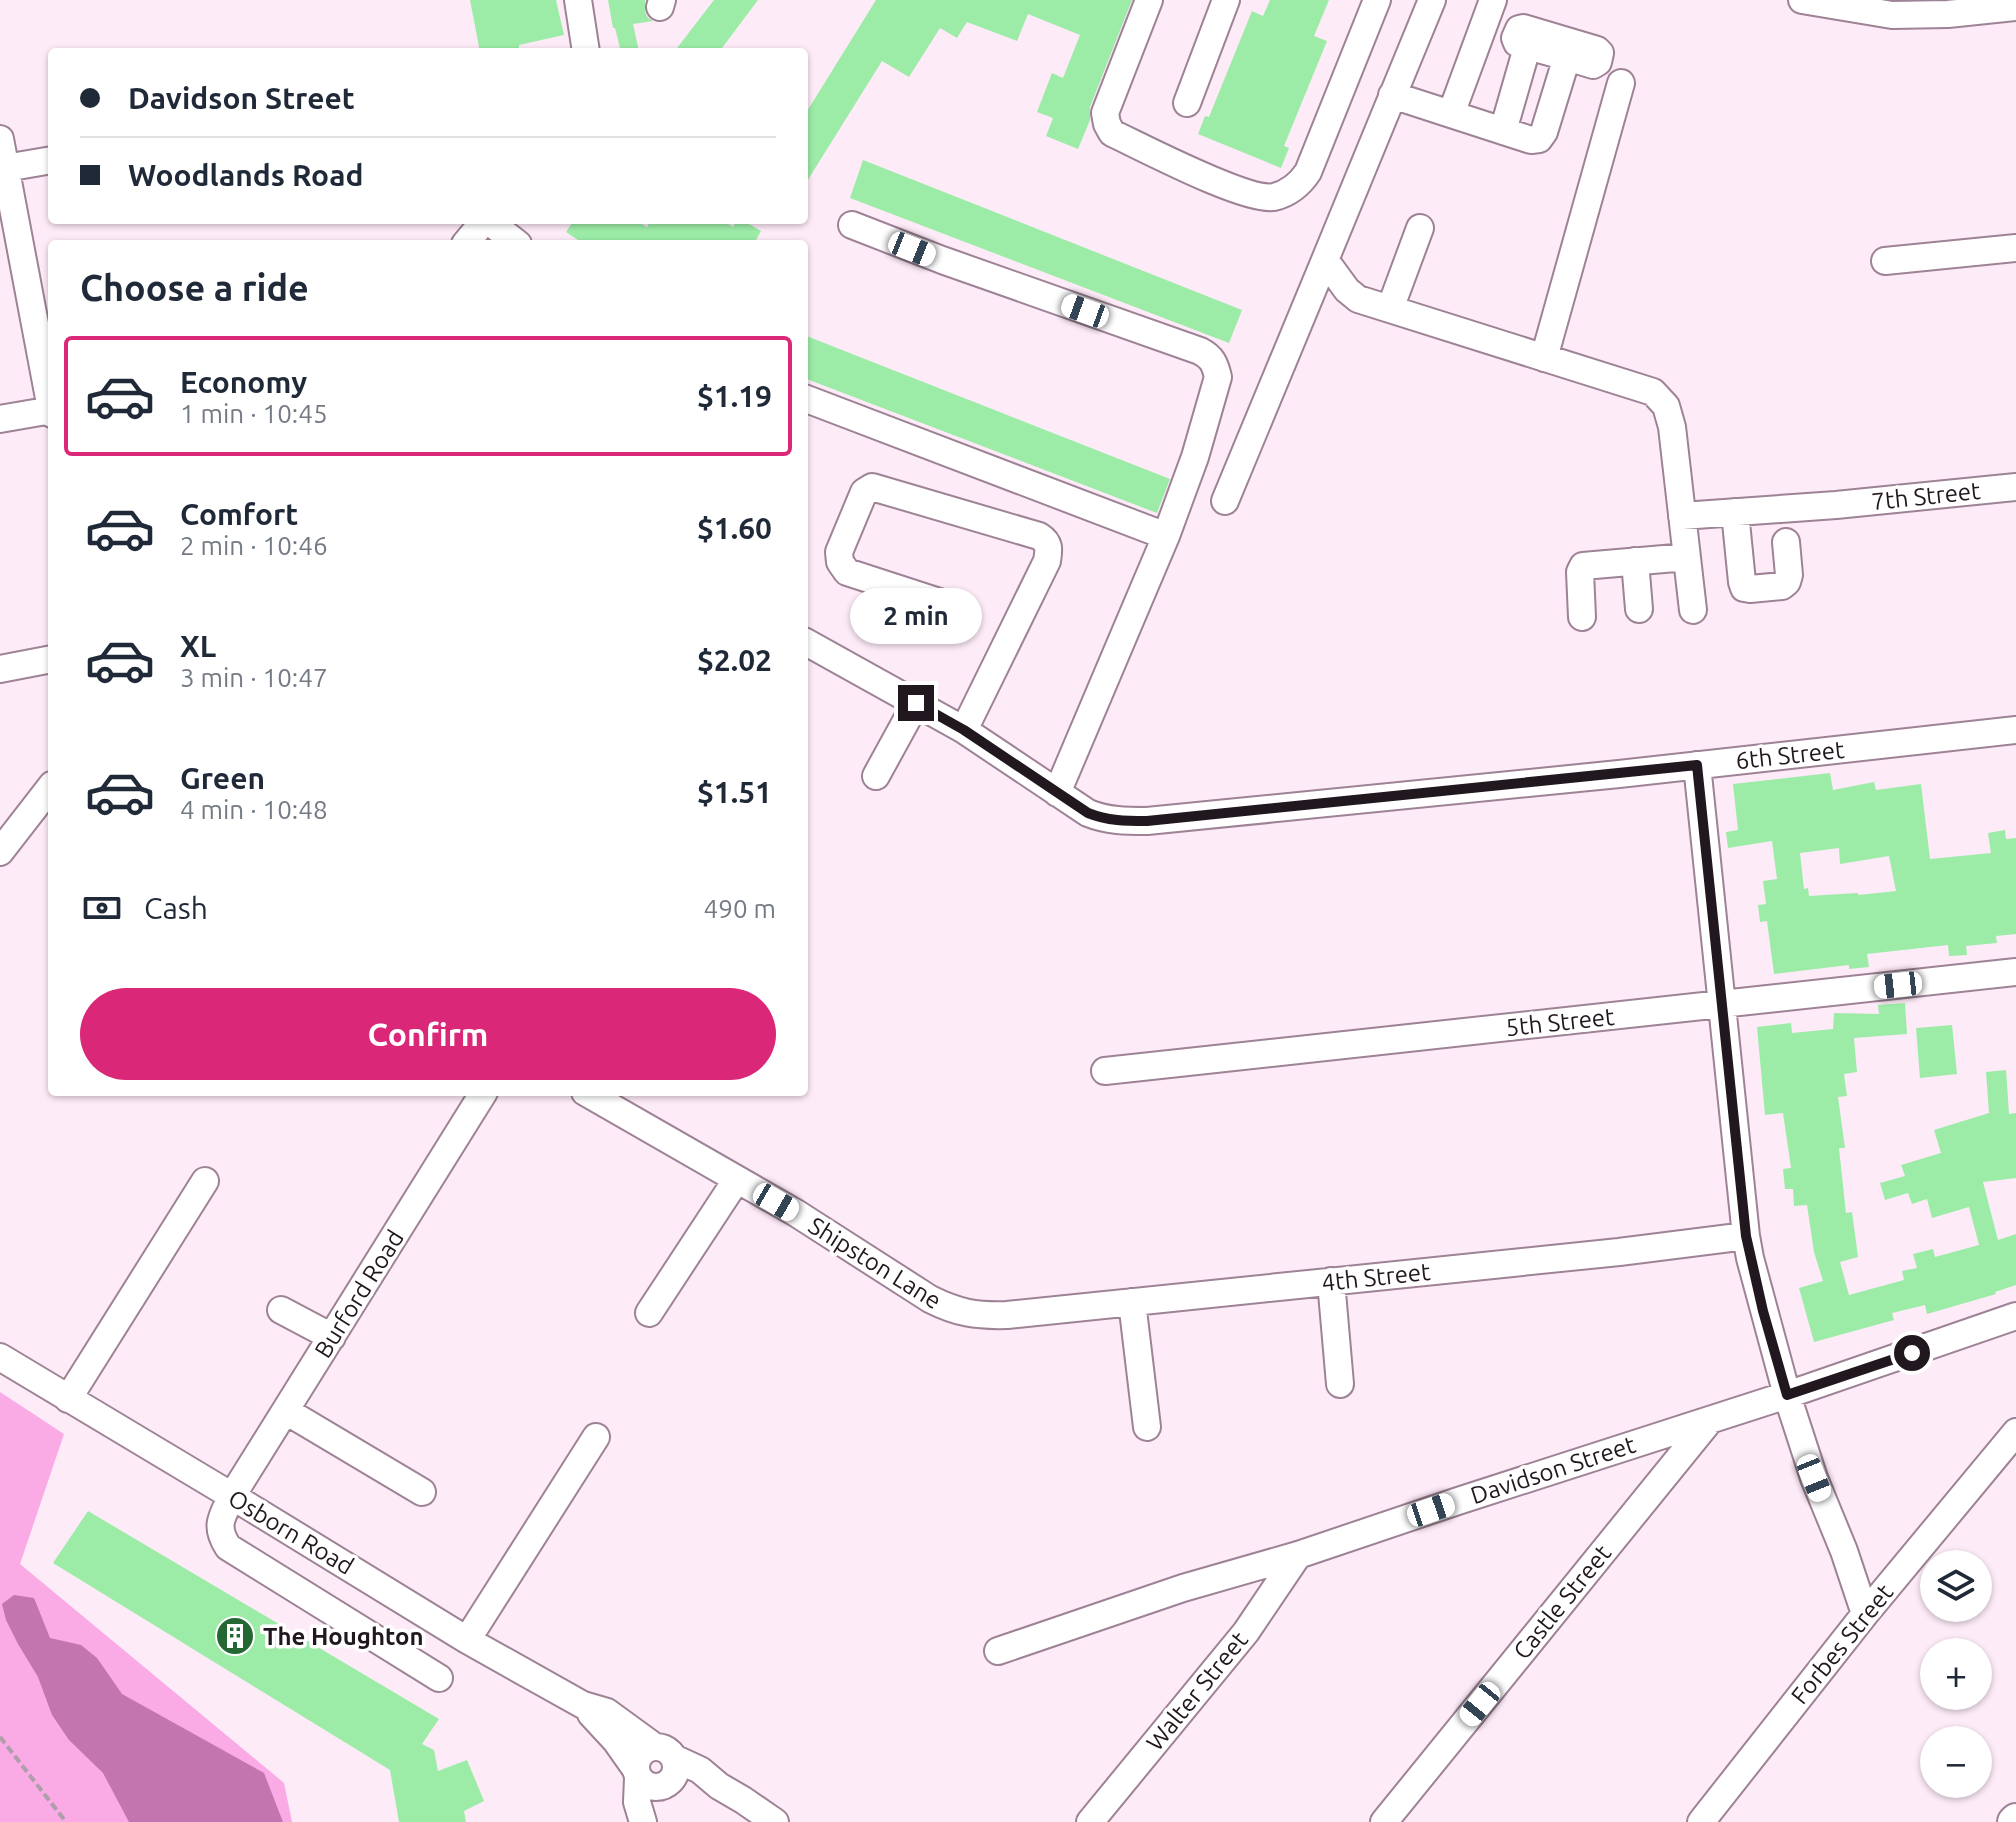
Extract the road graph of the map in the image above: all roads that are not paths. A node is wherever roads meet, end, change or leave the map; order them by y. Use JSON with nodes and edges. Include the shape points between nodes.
{"nodes":[{"id":1,"x":578,"y":0,"type":"edge"},
{"id":2,"x":1149,"y":0,"type":"edge"},
{"id":3,"x":1226,"y":0,"type":"edge"},
{"id":4,"x":1377,"y":0,"type":"edge"},
{"id":5,"x":1432,"y":0,"type":"edge"},
{"id":6,"x":1493,"y":0,"type":"edge"},
{"id":7,"x":1802,"y":0,"type":"edge"},
{"id":8,"x":2016,"y":7,"type":"edge"},
{"id":9,"x":585,"y":48,"type":"edge"},
{"id":10,"x":1567,"y":57,"type":"dead end"},
{"id":11,"x":1524,"y":58,"type":"dead end"},
{"id":12,"x":1621,"y":83,"type":"dead end"},
{"id":13,"x":1392,"y":95,"type":"junction"},
{"id":14,"x":1187,"y":103,"type":"dead end"},
{"id":15,"x":1451,"y":114,"type":"junction"},
{"id":16,"x":1503,"y":131,"type":"junction"},
{"id":17,"x":0,"y":139,"type":"edge"},
{"id":18,"x":48,"y":161,"type":"edge"},
{"id":19,"x":3,"y":169,"type":"edge"},
{"id":20,"x":482,"y":224,"type":"edge"},
{"id":21,"x":491,"y":224,"type":"edge"},
{"id":22,"x":852,"y":225,"type":"dead end"},
{"id":23,"x":1420,"y":228,"type":"dead end"},
{"id":24,"x":468,"y":240,"type":"edge"},
{"id":25,"x":513,"y":240,"type":"edge"},
{"id":26,"x":2016,"y":248,"type":"edge"},
{"id":27,"x":1325,"y":260,"type":"junction"},
{"id":28,"x":1885,"y":261,"type":"dead end"},
{"id":29,"x":1390,"y":309,"type":"junction"},
{"id":30,"x":1544,"y":358,"type":"junction"},
{"id":31,"x":48,"y":391,"type":"edge"},
{"id":32,"x":808,"y":400,"type":"edge"},
{"id":33,"x":48,"y":412,"type":"edge"},
{"id":34,"x":0,"y":419,"type":"edge"},
{"id":35,"x":2016,"y":487,"type":"edge"},
{"id":36,"x":1225,"y":501,"type":"dead end"},
{"id":37,"x":1735,"y":512,"type":"junction"},
{"id":38,"x":1682,"y":516,"type":"junction"},
{"id":39,"x":1166,"y":536,"type":"junction"},
{"id":40,"x":1786,"y":542,"type":"dead end"},
{"id":41,"x":1687,"y":557,"type":"junction"},
{"id":42,"x":1635,"y":561,"type":"junction"},
{"id":43,"x":1639,"y":609,"type":"dead end"},
{"id":44,"x":964,"y":610,"type":"dead end"},
{"id":45,"x":1693,"y":610,"type":"dead end"},
{"id":46,"x":1582,"y":617,"type":"dead end"},
{"id":47,"x":808,"y":643,"type":"edge"},
{"id":48,"x":48,"y":660,"type":"edge"},
{"id":49,"x":0,"y":669,"type":"edge"},
{"id":50,"x":916,"y":703,"type":"junction"},
{"id":51,"x":964,"y":730,"type":"junction"},
{"id":52,"x":2016,"y":730,"type":"edge"},
{"id":53,"x":1697,"y":765,"type":"junction"},
{"id":54,"x":876,"y":776,"type":"dead end"},
{"id":55,"x":48,"y":790,"type":"edge"},
{"id":56,"x":1057,"y":793,"type":"junction"},
{"id":57,"x":0,"y":852,"type":"edge"},
{"id":58,"x":2016,"y":972,"type":"edge"},
{"id":59,"x":1721,"y":1004,"type":"junction"},
{"id":60,"x":1105,"y":1071,"type":"dead end"},
{"id":61,"x":482,"y":1096,"type":"edge"},
{"id":62,"x":592,"y":1096,"type":"edge"},
{"id":63,"x":737,"y":1179,"type":"junction"},
{"id":64,"x":205,"y":1181,"type":"dead end"},
{"id":65,"x":1746,"y":1236,"type":"junction"},
{"id":66,"x":1331,"y":1281,"type":"junction"},
{"id":67,"x":1132,"y":1302,"type":"junction"},
{"id":68,"x":281,"y":1310,"type":"dead end"},
{"id":69,"x":649,"y":1313,"type":"dead end"},
{"id":70,"x":1007,"y":1315,"type":"joint"},
{"id":71,"x":2016,"y":1316,"type":"edge"},
{"id":72,"x":332,"y":1337,"type":"junction"},
{"id":73,"x":0,"y":1357,"type":"edge"},
{"id":74,"x":1340,"y":1384,"type":"dead end"},
{"id":75,"x":1787,"y":1395,"type":"junction"},
{"id":76,"x":68,"y":1399,"type":"junction"},
{"id":77,"x":286,"y":1411,"type":"junction"},
{"id":78,"x":1710,"y":1420,"type":"junction"},
{"id":79,"x":1147,"y":1427,"type":"dead end"},
{"id":80,"x":2016,"y":1432,"type":"edge"},
{"id":81,"x":596,"y":1437,"type":"dead end"},
{"id":82,"x":422,"y":1492,"type":"dead end"},
{"id":83,"x":232,"y":1496,"type":"junction"},
{"id":84,"x":1298,"y":1555,"type":"junction"},
{"id":85,"x":1865,"y":1614,"type":"junction"},
{"id":86,"x":467,"y":1640,"type":"junction"},
{"id":87,"x":998,"y":1651,"type":"dead end"},
{"id":88,"x":439,"y":1678,"type":"dead end"},
{"id":89,"x":583,"y":1705,"type":"junction"},
{"id":90,"x":668,"y":1767,"type":"junction"},
{"id":91,"x":637,"y":1773,"type":"junction"},
{"id":92,"x":645,"y":1822,"type":"edge"},
{"id":93,"x":775,"y":1822,"type":"edge"},
{"id":94,"x":1090,"y":1822,"type":"edge"},
{"id":95,"x":1384,"y":1822,"type":"edge"},
{"id":96,"x":1701,"y":1822,"type":"edge"}],
"edges":[{"from":1,"to":9,"type":"street"},
{"from":2,"to":4,"type":"street","via":[[1105,113],[1112,133],[1252,195],[1272,197],[1300,184],[1308,172]]},
{"from":3,"to":14,"type":"street"},
{"from":5,"to":13,"type":"street"},
{"from":6,"to":15,"type":"street"},
{"from":7,"to":8,"type":"street","via":[[1892,15]]},
{"from":10,"to":16,"type":"street","via":[[1539,139]]},
{"from":11,"to":16,"type":"street"},
{"from":12,"to":30,"type":"street"},
{"from":13,"to":15,"type":"street"},
{"from":13,"to":27,"type":"street"},
{"from":15,"to":16,"type":"street"},
{"from":17,"to":19,"type":"street"},
{"from":18,"to":19,"type":"street"},
{"from":19,"to":31,"type":"street"},
{"from":20,"to":24,"type":"street"},
{"from":21,"to":25,"type":"street"},
{"from":22,"to":39,"type":"street","via":[[1210,356],[1218,377]]},
{"from":23,"to":29,"type":"street"},
{"from":26,"to":28,"type":"street"},
{"from":27,"to":29,"type":"street","via":[[1358,299]]},
{"from":27,"to":36,"type":"street"},
{"from":29,"to":30,"type":"street"},
{"from":30,"to":38,"type":"street","via":[[1653,392],[1666,406]]},
{"from":32,"to":39,"type":"street"},
{"from":33,"to":34,"type":"street"},
{"from":35,"to":37,"type":"street","name":"7th Street"},
{"from":37,"to":38,"type":"street","name":"7th Street"},
{"from":37,"to":40,"type":"street","via":[[1744,588],[1787,582]]},
{"from":38,"to":41,"type":"street"},
{"from":39,"to":56,"type":"street"},
{"from":41,"to":42,"type":"street"},
{"from":41,"to":45,"type":"street"},
{"from":42,"to":43,"type":"street"},
{"from":42,"to":46,"type":"street","via":[[1583,566]]},
{"from":44,"to":51,"type":"street","via":[[847,572],[839,552],[864,492],[872,487],[1039,536],[1049,547],[1047,561]]},
{"from":47,"to":50,"type":"street"},
{"from":48,"to":49,"type":"street"},
{"from":50,"to":51,"type":"street"},
{"from":50,"to":54,"type":"street"},
{"from":51,"to":56,"type":"street"},
{"from":52,"to":53,"type":"street","name":"6th Street"},
{"from":53,"to":56,"type":"street","name":"6th Street","via":[[1147,821],[1101,819]]},
{"from":53,"to":59,"type":"street"},
{"from":55,"to":57,"type":"street"},
{"from":58,"to":59,"type":"street","name":"5th Street"},
{"from":59,"to":60,"type":"street","name":"5th Street"},
{"from":59,"to":65,"type":"street"},
{"from":61,"to":72,"type":"street","name":"Burford Road"},
{"from":62,"to":63,"type":"street","name":"Shipston Lane"},
{"from":63,"to":69,"type":"street"},
{"from":63,"to":70,"type":"street","name":"Shipston Lane","via":[[951,1310]]},
{"from":64,"to":76,"type":"street"},
{"from":65,"to":66,"type":"street","name":"4th Street"},
{"from":65,"to":75,"type":"street"},
{"from":66,"to":67,"type":"street","name":"4th Street"},
{"from":66,"to":74,"type":"street"},
{"from":67,"to":70,"type":"street","name":"4th Street"},
{"from":67,"to":79,"type":"street"},
{"from":68,"to":72,"type":"street"},
{"from":71,"to":75,"type":"street","name":"Davidson Street"},
{"from":72,"to":77,"type":"street","name":"Burford Road"},
{"from":73,"to":76,"type":"street","name":"Osborn Road"},
{"from":75,"to":78,"type":"street","name":"Davidson Street"},
{"from":75,"to":85,"type":"street"},
{"from":76,"to":83,"type":"street","name":"Osborn Road"},
{"from":77,"to":82,"type":"street"},
{"from":77,"to":83,"type":"street","name":"Burford Road"},
{"from":78,"to":84,"type":"street","name":"Davidson Street"},
{"from":78,"to":95,"type":"street","name":"Castle Street"},
{"from":80,"to":85,"type":"street","name":"Forbes Street"},
{"from":81,"to":86,"type":"street"},
{"from":83,"to":86,"type":"street","name":"Osborn Road"},
{"from":83,"to":88,"type":"street","name":"Burford Road","via":[[219,1530],[228,1547]]},
{"from":84,"to":87,"type":"street","name":"Davidson Street"},
{"from":84,"to":94,"type":"street","name":"Walter Street","via":[[1246,1632]]},
{"from":85,"to":96,"type":"street","name":"Forbes Street"},
{"from":86,"to":89,"type":"street","name":"Osborn Road"},
{"from":89,"to":90,"type":"street","name":"Osborn Road","via":[[607,1712]]},
{"from":89,"to":91,"type":"street","name":"Osborn Road"},
{"from":90,"to":91,"type":"street","via":[[651,1787]]},
{"from":90,"to":91,"type":"street","via":[[645,1750],[638,1757]]},
{"from":90,"to":92,"type":"street"},
{"from":90,"to":93,"type":"street","name":"Osborn Road","via":[[700,1770]]},
{"from":91,"to":92,"type":"street","via":[[637,1802]]}]}
